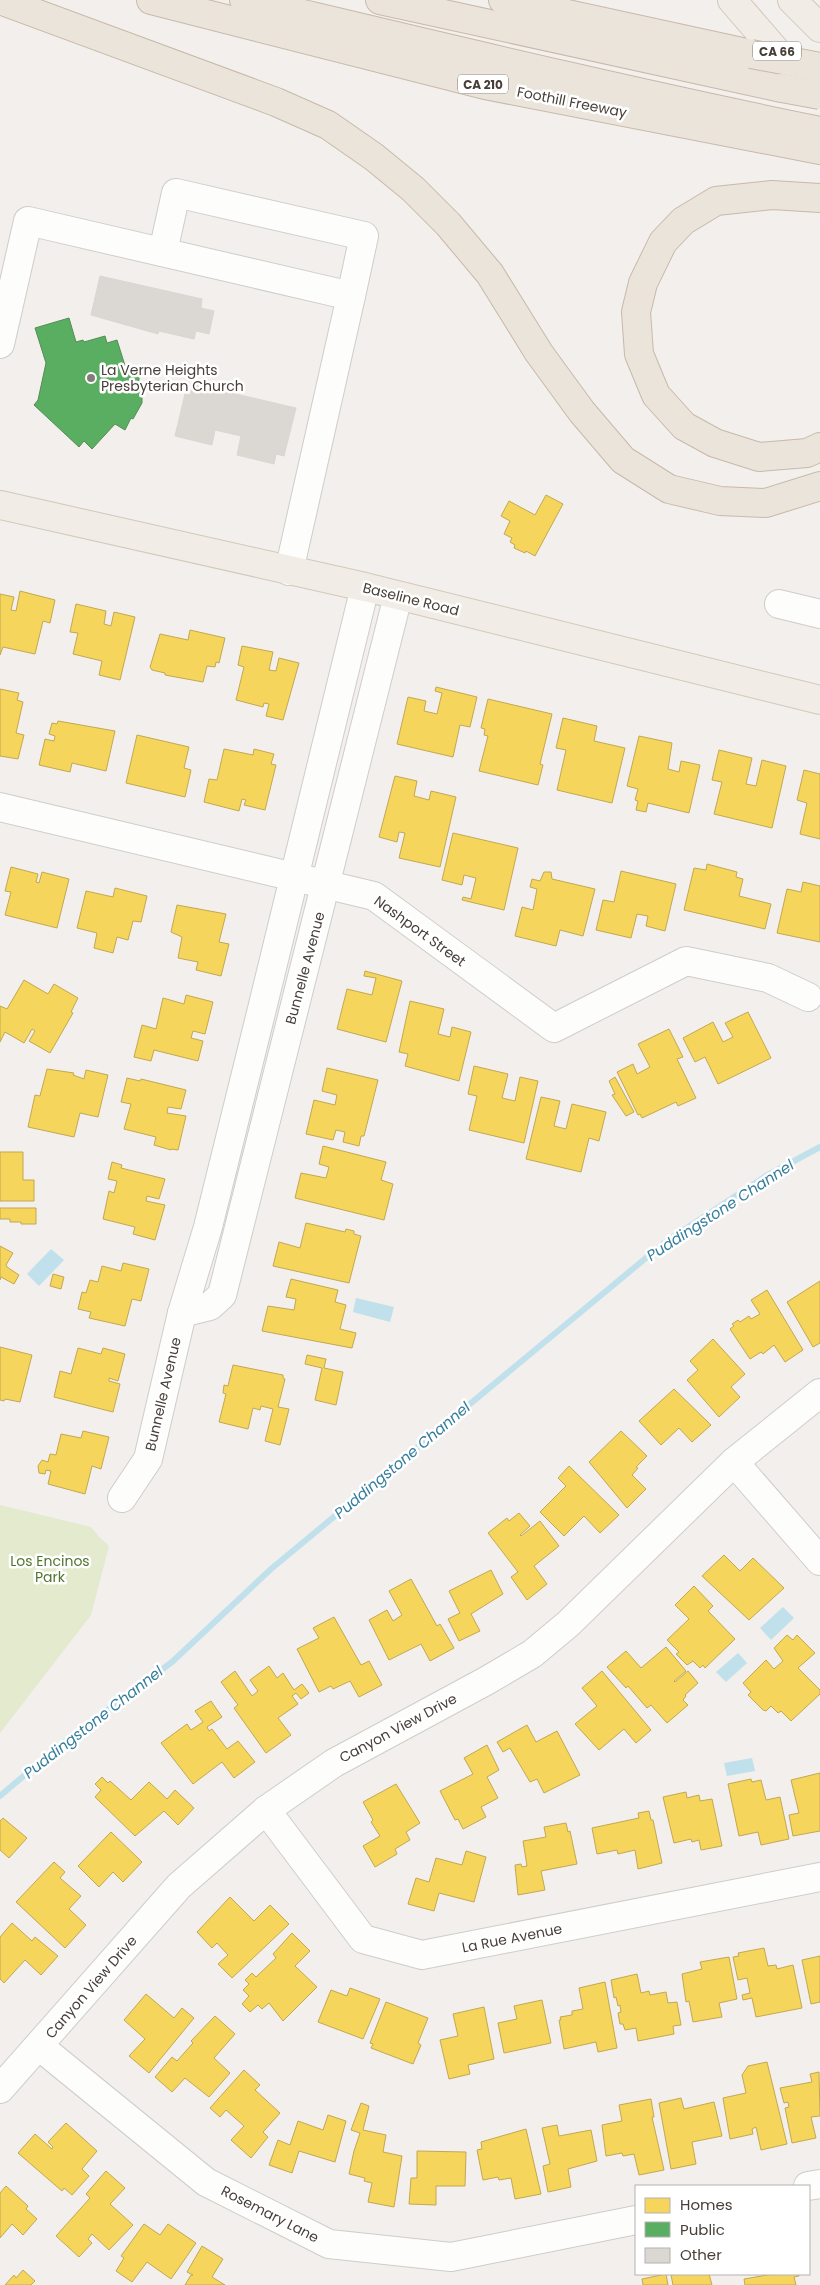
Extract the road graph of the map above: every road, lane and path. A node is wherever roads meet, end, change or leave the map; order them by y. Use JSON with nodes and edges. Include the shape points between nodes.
{"nodes":[{"id":1,"x":0,"y":0,"type":"edge"},
{"id":2,"x":151,"y":0,"type":"edge"},
{"id":3,"x":244,"y":0,"type":"edge"},
{"id":4,"x":380,"y":0,"type":"edge"},
{"id":5,"x":503,"y":0,"type":"edge"},
{"id":6,"x":732,"y":0,"type":"edge"},
{"id":7,"x":792,"y":0,"type":"edge"},
{"id":8,"x":820,"y":28,"type":"edge"},
{"id":9,"x":820,"y":67,"type":"edge"},
{"id":10,"x":820,"y":95,"type":"edge"},
{"id":11,"x":819,"y":128,"type":"edge"},
{"id":12,"x":817,"y":197,"type":"edge"},
{"id":13,"x":163,"y":252,"type":"junction"},
{"id":14,"x":351,"y":296,"type":"junction"},
{"id":15,"x":0,"y":344,"type":"edge"},
{"id":16,"x":820,"y":447,"type":"edge"},
{"id":17,"x":820,"y":486,"type":"edge"},
{"id":18,"x":0,"y":505,"type":"edge"},
{"id":19,"x":289,"y":571,"type":"junction"},
{"id":20,"x":365,"y":587,"type":"junction"},
{"id":21,"x":398,"y":596,"type":"junction"},
{"id":22,"x":779,"y":604,"type":"dead end"},
{"id":23,"x":820,"y":614,"type":"edge"},
{"id":24,"x":820,"y":700,"type":"edge"},
{"id":25,"x":0,"y":807,"type":"edge"},
{"id":26,"x":293,"y":876,"type":"junction"},
{"id":27,"x":327,"y":885,"type":"junction"},
{"id":28,"x":808,"y":997,"type":"dead end"},
{"id":29,"x":182,"y":1313,"type":"junction"},
{"id":30,"x":820,"y":1394,"type":"edge"},
{"id":31,"x":734,"y":1462,"type":"junction"},
{"id":32,"x":122,"y":1498,"type":"dead end"},
{"id":33,"x":820,"y":1561,"type":"edge"},
{"id":34,"x":266,"y":1810,"type":"junction"},
{"id":35,"x":820,"y":1877,"type":"edge"},
{"id":36,"x":39,"y":2046,"type":"junction"},
{"id":37,"x":0,"y":2089,"type":"edge"},
{"id":38,"x":635,"y":2220,"type":"edge"}],
"edges":[{"from":1,"to":17,"type":"highway","via":[[276,102],[328,126],[374,157],[448,224],[490,274],[539,353],[582,412],[623,460],[669,489],[720,501],[766,504]]},
{"from":2,"to":11,"type":"highway","name":"Foothill Freeway","number":"CA 210","via":[[485,85]]},
{"from":3,"to":11,"type":"highway","via":[[718,110]]},
{"from":4,"to":10,"type":"highway","bridge":true},
{"from":5,"to":9,"type":"highway","bridge":true},
{"from":6,"to":11,"type":"main road","number":"CA 66"},
{"from":7,"to":8,"type":"main road"},
{"from":12,"to":16,"type":"highway","via":[[772,195],[716,201],[683,221],[663,242],[643,283],[636,312],[639,354],[656,396],[684,426],[715,443],[760,458],[807,454]]},
{"from":13,"to":14,"type":"street"},
{"from":13,"to":14,"type":"street","via":[[176,193],[364,236]]},
{"from":13,"to":15,"type":"street","via":[[28,221]]},
{"from":14,"to":19,"type":"street"},
{"from":18,"to":19,"type":"main road","name":"Baseline Road"},
{"from":19,"to":20,"type":"main road","name":"Baseline Road"},
{"from":20,"to":21,"type":"main road","name":"Baseline Road"},
{"from":20,"to":26,"type":"street","name":"Bunnelle Avenue"},
{"from":21,"to":24,"type":"main road","name":"Baseline Road"},
{"from":21,"to":27,"type":"street","name":"Bunnelle Avenue"},
{"from":22,"to":23,"type":"street"},
{"from":25,"to":26,"type":"street","name":"Nashport Street"},
{"from":26,"to":27,"type":"street","name":"Nashport Street"},
{"from":26,"to":29,"type":"street","name":"Bunnelle Avenue","via":[[213,1208]]},
{"from":27,"to":28,"type":"street","name":"Nashport Street","via":[[374,896],[554,1028],[686,961],[768,978]]},
{"from":27,"to":29,"type":"street","name":"Bunnelle Avenue","via":[[222,1295],[210,1306]]},
{"from":29,"to":32,"type":"street","name":"Bunnelle Avenue","via":[[148,1459]]},
{"from":30,"to":31,"type":"street","name":"Canyon View Drive"},
{"from":31,"to":33,"type":"street"},
{"from":31,"to":34,"type":"street","name":"Canyon View Drive","via":[[568,1624],[532,1654],[334,1762]]},
{"from":34,"to":35,"type":"street","name":"La Rue Avenue","via":[[363,1939],[422,1955]]},
{"from":34,"to":36,"type":"street","name":"Canyon View Drive","via":[[179,1886]]},
{"from":36,"to":37,"type":"street","name":"Canyon View Drive"},
{"from":36,"to":38,"type":"street","name":"Rosemary Lane","via":[[206,2182],[329,2244],[451,2257]]}]}
